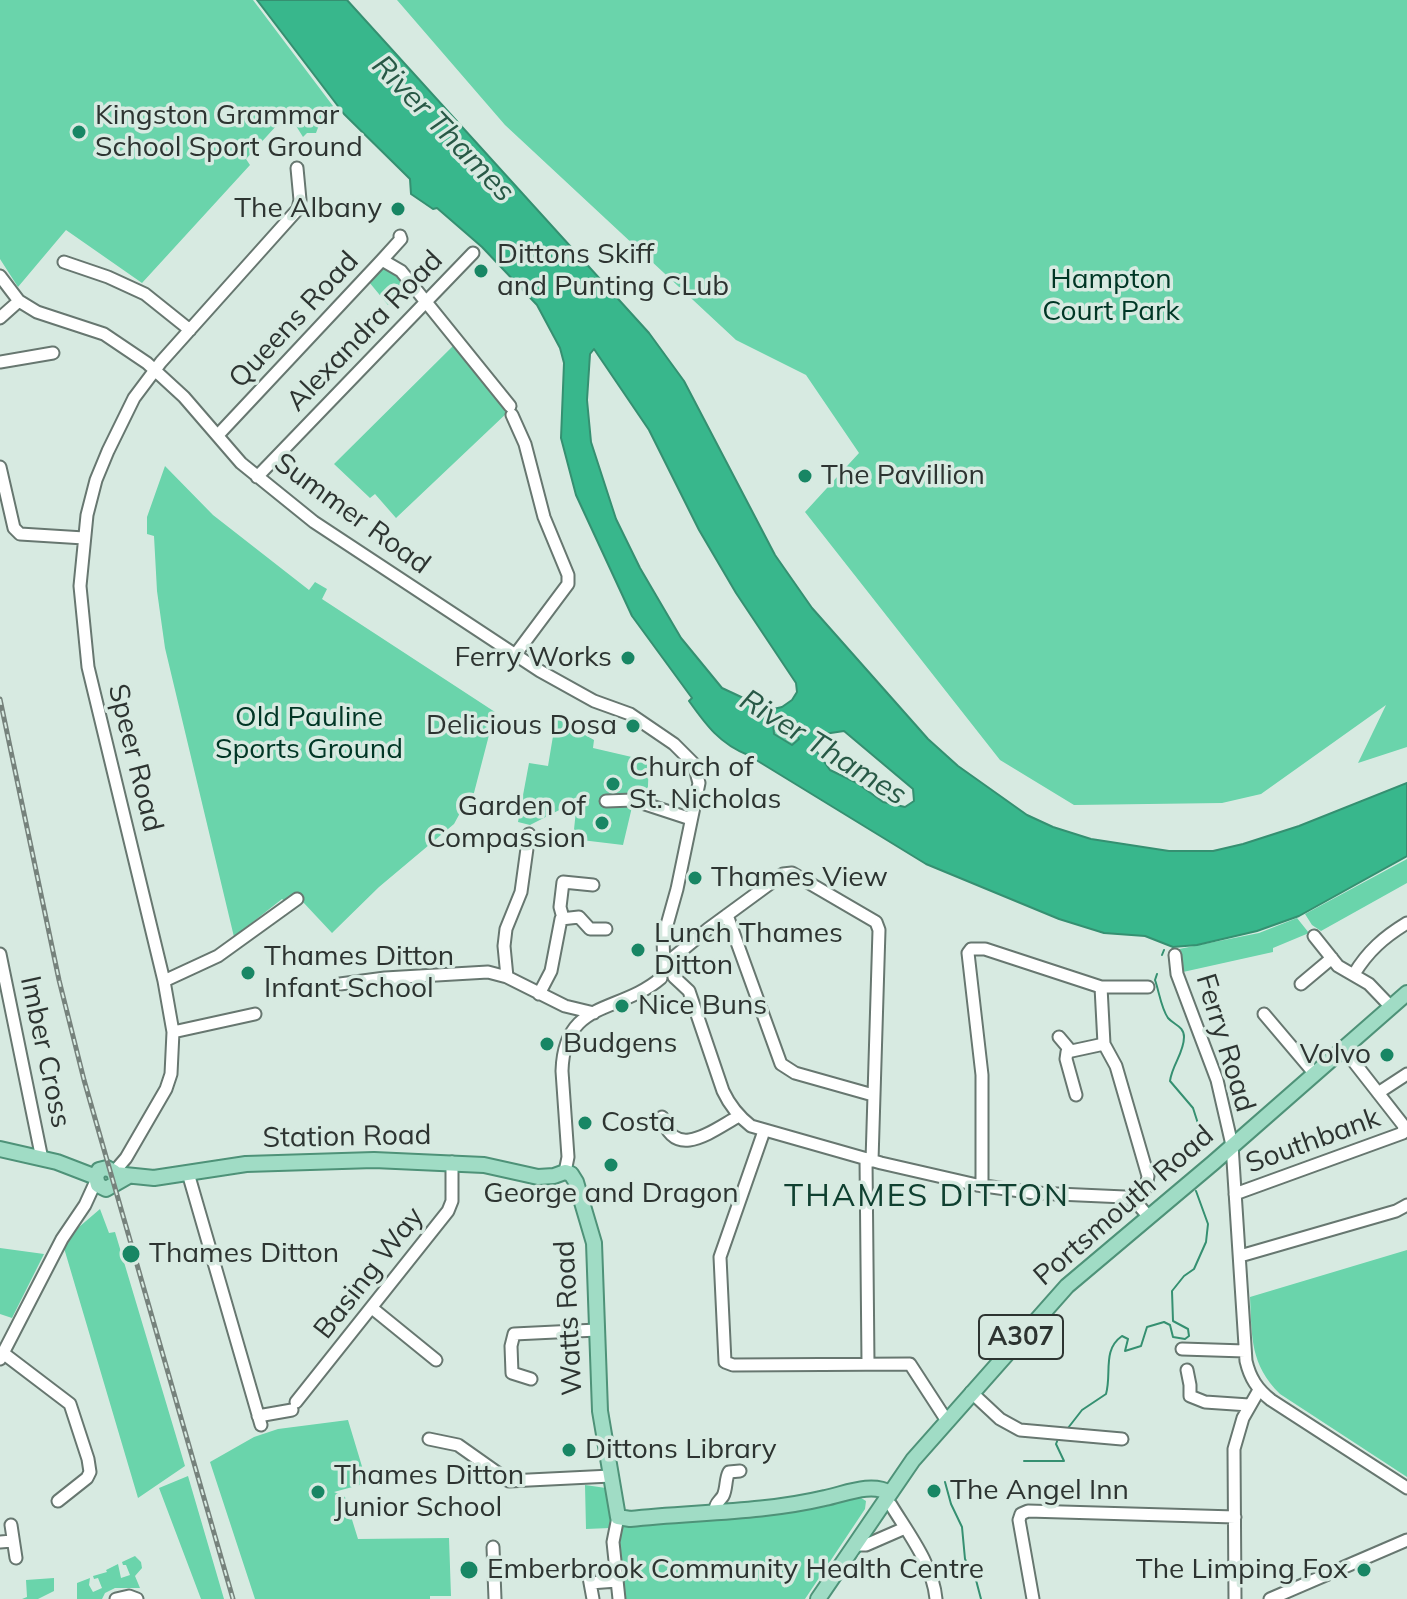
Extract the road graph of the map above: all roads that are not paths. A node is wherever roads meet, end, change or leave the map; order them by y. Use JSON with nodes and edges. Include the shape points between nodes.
{"nodes":[{"id":1,"x":297,"y":168,"type":"dead end"},
{"id":2,"x":400,"y":236,"type":"dead end"},
{"id":3,"x":473,"y":253,"type":"dead end"},
{"id":4,"x":382,"y":260,"type":"junction"},
{"id":5,"x":64,"y":262,"type":"dead end"},
{"id":6,"x":0,"y":276,"type":"edge"},
{"id":7,"x":19,"y":301,"type":"junction"},
{"id":8,"x":428,"y":302,"type":"junction"},
{"id":9,"x":0,"y":318,"type":"edge"},
{"id":10,"x":190,"y":330,"type":"junction"},
{"id":11,"x":53,"y":353,"type":"dead end"},
{"id":12,"x":0,"y":362,"type":"edge"},
{"id":13,"x":154,"y":371,"type":"junction"},
{"id":14,"x":218,"y":435,"type":"junction"},
{"id":15,"x":0,"y":467,"type":"edge"},
{"id":16,"x":257,"y":477,"type":"junction"},
{"id":17,"x":84,"y":538,"type":"junction"},
{"id":18,"x":515,"y":655,"type":"junction"},
{"id":19,"x":606,"y":801,"type":"dead end"},
{"id":20,"x":691,"y":819,"type":"junction"},
{"id":21,"x":529,"y":834,"type":"dead end"},
{"id":22,"x":593,"y":885,"type":"dead end"},
{"id":23,"x":297,"y":899,"type":"dead end"},
{"id":24,"x":727,"y":915,"type":"junction"},
{"id":25,"x":563,"y":918,"type":"junction"},
{"id":26,"x":1407,"y":923,"type":"edge"},
{"id":27,"x":606,"y":929,"type":"dead end"},
{"id":28,"x":1314,"y":936,"type":"dead end"},
{"id":29,"x":0,"y":954,"type":"edge"},
{"id":30,"x":1175,"y":955,"type":"dead end"},
{"id":31,"x":1332,"y":958,"type":"junction"},
{"id":32,"x":667,"y":972,"type":"junction"},
{"id":33,"x":1354,"y":974,"type":"junction"},
{"id":34,"x":507,"y":977,"type":"junction"},
{"id":35,"x":164,"y":981,"type":"junction"},
{"id":36,"x":340,"y":984,"type":"dead end"},
{"id":37,"x":1301,"y":984,"type":"dead end"},
{"id":38,"x":1101,"y":987,"type":"junction"},
{"id":39,"x":1148,"y":987,"type":"dead end"},
{"id":40,"x":1407,"y":993,"type":"edge"},
{"id":41,"x":539,"y":994,"type":"junction"},
{"id":42,"x":565,"y":1006,"type":"junction"},
{"id":43,"x":1391,"y":1007,"type":"junction"},
{"id":44,"x":594,"y":1013,"type":"junction"},
{"id":45,"x":1264,"y":1014,"type":"dead end"},
{"id":46,"x":250,"y":1018,"type":"dead end"},
{"id":47,"x":573,"y":1027,"type":"junction"},
{"id":48,"x":173,"y":1032,"type":"junction"},
{"id":49,"x":1059,"y":1037,"type":"dead end"},
{"id":50,"x":1104,"y":1044,"type":"junction"},
{"id":51,"x":1343,"y":1048,"type":"junction"},
{"id":52,"x":1070,"y":1050,"type":"junction"},
{"id":53,"x":1314,"y":1073,"type":"junction"},
{"id":54,"x":1407,"y":1074,"type":"edge"},
{"id":55,"x":1378,"y":1093,"type":"junction"},
{"id":56,"x":873,"y":1095,"type":"junction"},
{"id":57,"x":1076,"y":1095,"type":"dead end"},
{"id":58,"x":739,"y":1116,"type":"junction"},
{"id":59,"x":667,"y":1121,"type":"dead end"},
{"id":60,"x":764,"y":1131,"type":"junction"},
{"id":61,"x":1232,"y":1145,"type":"junction"},
{"id":62,"x":0,"y":1149,"type":"edge"},
{"id":63,"x":42,"y":1159,"type":"junction"},
{"id":64,"x":869,"y":1160,"type":"junction"},
{"id":65,"x":452,"y":1162,"type":"junction"},
{"id":66,"x":565,"y":1172,"type":"junction"},
{"id":67,"x":188,"y":1173,"type":"junction"},
{"id":68,"x":110,"y":1179,"type":"junction"},
{"id":69,"x":982,"y":1186,"type":"junction"},
{"id":70,"x":1235,"y":1194,"type":"junction"},
{"id":71,"x":1135,"y":1201,"type":"junction"},
{"id":72,"x":1407,"y":1205,"type":"edge"},
{"id":73,"x":1148,"y":1216,"type":"junction"},
{"id":74,"x":1240,"y":1256,"type":"junction"},
{"id":75,"x":372,"y":1308,"type":"junction"},
{"id":76,"x":597,"y":1330,"type":"junction"},
{"id":77,"x":1182,"y":1349,"type":"dead end"},
{"id":78,"x":1245,"y":1351,"type":"junction"},
{"id":79,"x":2,"y":1356,"type":"edge"},
{"id":80,"x":436,"y":1360,"type":"dead end"},
{"id":81,"x":868,"y":1363,"type":"junction"},
{"id":82,"x":1187,"y":1370,"type":"dead end"},
{"id":83,"x":531,"y":1379,"type":"dead end"},
{"id":84,"x":1259,"y":1390,"type":"junction"},
{"id":85,"x":971,"y":1392,"type":"junction"},
{"id":86,"x":1249,"y":1405,"type":"junction"},
{"id":87,"x":947,"y":1421,"type":"junction"},
{"id":88,"x":429,"y":1439,"type":"dead end"},
{"id":89,"x":1122,"y":1439,"type":"dead end"},
{"id":90,"x":740,"y":1471,"type":"dead end"},
{"id":91,"x":611,"y":1476,"type":"junction"},
{"id":92,"x":1407,"y":1488,"type":"edge"},
{"id":93,"x":887,"y":1497,"type":"junction"},
{"id":94,"x":58,"y":1501,"type":"dead end"},
{"id":95,"x":715,"y":1511,"type":"junction"},
{"id":96,"x":618,"y":1517,"type":"junction"},
{"id":97,"x":1235,"y":1517,"type":"junction"},
{"id":98,"x":11,"y":1525,"type":"dead end"},
{"id":99,"x":905,"y":1528,"type":"junction"},
{"id":100,"x":1407,"y":1540,"type":"edge"},
{"id":101,"x":6,"y":1542,"type":"edge"},
{"id":102,"x":855,"y":1545,"type":"junction"},
{"id":103,"x":493,"y":1547,"type":"dead end"},
{"id":104,"x":16,"y":1558,"type":"dead end"},
{"id":105,"x":617,"y":1581,"type":"junction"},
{"id":106,"x":116,"y":1599,"type":"edge"},
{"id":107,"x":137,"y":1599,"type":"edge"},
{"id":108,"x":495,"y":1599,"type":"edge"},
{"id":109,"x":593,"y":1599,"type":"edge"},
{"id":110,"x":619,"y":1599,"type":"edge"},
{"id":111,"x":818,"y":1599,"type":"edge"},
{"id":112,"x":936,"y":1599,"type":"edge"},
{"id":113,"x":1033,"y":1599,"type":"edge"},
{"id":114,"x":1235,"y":1599,"type":"edge"},
{"id":115,"x":1270,"y":1599,"type":"edge"}],
"edges":[{"from":1,"to":10,"type":"street","name":"Speer Road","via":[[298,209]]},
{"from":2,"to":4,"type":"street","name":"Queens Road"},
{"from":3,"to":8,"type":"street","name":"Alexandra Road"},
{"from":4,"to":8,"type":"street","via":[[401,271]]},
{"from":4,"to":14,"type":"street","name":"Queens Road"},
{"from":5,"to":10,"type":"street","via":[[145,294]]},
{"from":6,"to":7,"type":"street","name":"Summer Road"},
{"from":7,"to":9,"type":"street"},
{"from":7,"to":13,"type":"street","name":"Summer Road","via":[[48,318],[104,334]]},
{"from":8,"to":16,"type":"street","name":"Alexandra Road"},
{"from":8,"to":18,"type":"street","via":[[511,411],[568,575],[568,584]]},
{"from":10,"to":13,"type":"street","name":"Speer Road"},
{"from":11,"to":12,"type":"street"},
{"from":13,"to":14,"type":"street","name":"Summer Road"},
{"from":13,"to":17,"type":"street","name":"Speer Road","via":[[108,451]]},
{"from":14,"to":16,"type":"street","name":"Summer Road"},
{"from":15,"to":17,"type":"street","via":[[14,528],[20,534]]},
{"from":16,"to":18,"type":"street","name":"Summer Road","via":[[314,522]]},
{"from":17,"to":35,"type":"street","name":"Speer Road","via":[[80,609],[88,667]]},
{"from":18,"to":20,"type":"street","name":"Summer Road","via":[[594,701],[645,723],[674,744],[697,770]]},
{"from":19,"to":20,"type":"street","via":[[633,800]]},
{"from":20,"to":32,"type":"street","via":[[663,939]]},
{"from":21,"to":34,"type":"street","via":[[521,892],[506,929]]},
{"from":22,"to":25,"type":"street","via":[[563,882]]},
{"from":23,"to":35,"type":"street","via":[[218,956]]},
{"from":24,"to":32,"type":"street","via":[[673,958]]},
{"from":24,"to":56,"type":"street","via":[[781,1064],[795,1073]]},
{"from":24,"to":56,"type":"street","via":[[788,873],[878,925]]},
{"from":25,"to":27,"type":"street","via":[[579,917],[590,929]]},
{"from":25,"to":41,"type":"street","via":[[551,971]]},
{"from":26,"to":33,"type":"street","via":[[1378,942]]},
{"from":28,"to":31,"type":"street"},
{"from":29,"to":63,"type":"street","name":"Imber Cross"},
{"from":30,"to":61,"type":"street","name":"Ferry Road","via":[[1177,974],[1217,1080]]},
{"from":31,"to":33,"type":"street"},
{"from":31,"to":37,"type":"street"},
{"from":32,"to":44,"type":"street","via":[[640,992]]},
{"from":32,"to":58,"type":"street","via":[[689,991],[723,1091]]},
{"from":33,"to":43,"type":"street"},
{"from":34,"to":36,"type":"street","via":[[472,972]]},
{"from":34,"to":41,"type":"street"},
{"from":35,"to":48,"type":"street","name":"Speer Road"},
{"from":38,"to":39,"type":"street"},
{"from":38,"to":50,"type":"street"},
{"from":38,"to":69,"type":"street","via":[[985,949],[968,953],[982,1075]]},
{"from":40,"to":43,"type":"main road","name":"Portsmouth Road","number":"A307"},
{"from":41,"to":42,"type":"street"},
{"from":42,"to":44,"type":"street"},
{"from":42,"to":47,"type":"street"},
{"from":43,"to":51,"type":"main road","name":"Portsmouth Road","number":"A307"},
{"from":44,"to":47,"type":"street"},
{"from":45,"to":53,"type":"street"},
{"from":46,"to":48,"type":"street"},
{"from":47,"to":66,"type":"street","via":[[562,1057]]},
{"from":48,"to":68,"type":"street","name":"Speer Road","via":[[166,1089]]},
{"from":49,"to":52,"type":"street"},
{"from":50,"to":52,"type":"street"},
{"from":50,"to":71,"type":"street","via":[[1116,1066],[1148,1176]]},
{"from":51,"to":53,"type":"main road","name":"Portsmouth Road","number":"A307"},
{"from":51,"to":55,"type":"street"},
{"from":52,"to":57,"type":"street","via":[[1066,1059]]},
{"from":53,"to":61,"type":"main road","name":"Portsmouth Road","number":"A307"},
{"from":54,"to":55,"type":"street"},
{"from":55,"to":70,"type":"street","name":"Southbank","via":[[1404,1130],[1394,1139]]},
{"from":56,"to":64,"type":"street"},
{"from":58,"to":59,"type":"street","via":[[688,1141],[672,1137]]},
{"from":58,"to":60,"type":"street"},
{"from":60,"to":64,"type":"street"},
{"from":60,"to":81,"type":"street","via":[[720,1257],[723,1358],[733,1365]]},
{"from":61,"to":70,"type":"street","name":"Ferry Road"},
{"from":61,"to":73,"type":"main road","name":"Portsmouth Road","number":"A307"},
{"from":62,"to":63,"type":"main road"},
{"from":63,"to":68,"type":"main road"},
{"from":64,"to":69,"type":"street"},
{"from":64,"to":81,"type":"street"},
{"from":65,"to":66,"type":"main road","name":"Station Road","via":[[538,1177]]},
{"from":65,"to":67,"type":"main road","name":"Station Road","via":[[266,1163]]},
{"from":65,"to":75,"type":"street","name":"Basing Way","via":[[451,1206]]},
{"from":66,"to":76,"type":"main road","name":"Watts Road","via":[[576,1182],[592,1232]]},
{"from":67,"to":68,"type":"main road","name":"Station Road"},
{"from":67,"to":75,"type":"street","name":"Basing Way","via":[[260,1421],[294,1406]]},
{"from":68,"to":79,"type":"street","via":[[62,1239]]},
{"from":69,"to":71,"type":"street"},
{"from":70,"to":74,"type":"street","name":"Ferry Road"},
{"from":71,"to":73,"type":"street"},
{"from":72,"to":74,"type":"street"},
{"from":73,"to":85,"type":"main road","name":"Portsmouth Road","number":"A307","via":[[1067,1286]]},
{"from":74,"to":78,"type":"street","name":"Ferry Road"},
{"from":75,"to":80,"type":"street"},
{"from":76,"to":83,"type":"street","via":[[514,1334],[512,1373]]},
{"from":76,"to":91,"type":"main road","name":"Watts Road","via":[[600,1415]]},
{"from":77,"to":78,"type":"street"},
{"from":78,"to":84,"type":"street","name":"Ferry Road"},
{"from":79,"to":94,"type":"street","via":[[70,1404],[90,1472]]},
{"from":81,"to":87,"type":"street","via":[[910,1364]]},
{"from":82,"to":86,"type":"street","via":[[1190,1396]]},
{"from":84,"to":86,"type":"street"},
{"from":84,"to":92,"type":"street"},
{"from":85,"to":87,"type":"main road","name":"Portsmouth Road","number":"A307"},
{"from":85,"to":89,"type":"street","via":[[1020,1430]]},
{"from":86,"to":97,"type":"street","via":[[1234,1449]]},
{"from":87,"to":93,"type":"main road","name":"Portsmouth Road","number":"A307"},
{"from":88,"to":91,"type":"street","via":[[458,1445],[509,1481]]},
{"from":90,"to":95,"type":"street","via":[[726,1475]]},
{"from":91,"to":96,"type":"main road","name":"Watts Road"},
{"from":93,"to":95,"type":"main road","via":[[876,1501],[861,1491]]},
{"from":93,"to":99,"type":"street"},
{"from":93,"to":102,"type":"main road","name":"Portsmouth Road","number":"A307"},
{"from":95,"to":96,"type":"main road"},
{"from":96,"to":105,"type":"street","via":[[613,1542]]},
{"from":97,"to":113,"type":"street","via":[[1028,1511],[1019,1520]]},
{"from":97,"to":114,"type":"street"},
{"from":98,"to":101,"type":"street"},
{"from":99,"to":102,"type":"street"},
{"from":99,"to":112,"type":"street"},
{"from":100,"to":115,"type":"street"},
{"from":101,"to":104,"type":"street"},
{"from":102,"to":111,"type":"main road","name":"Portsmouth Road","number":"A307"},
{"from":103,"to":108,"type":"street"},
{"from":105,"to":109,"type":"street","via":[[589,1578]]},
{"from":105,"to":110,"type":"street"},
{"from":106,"to":107,"type":"street"}]}
